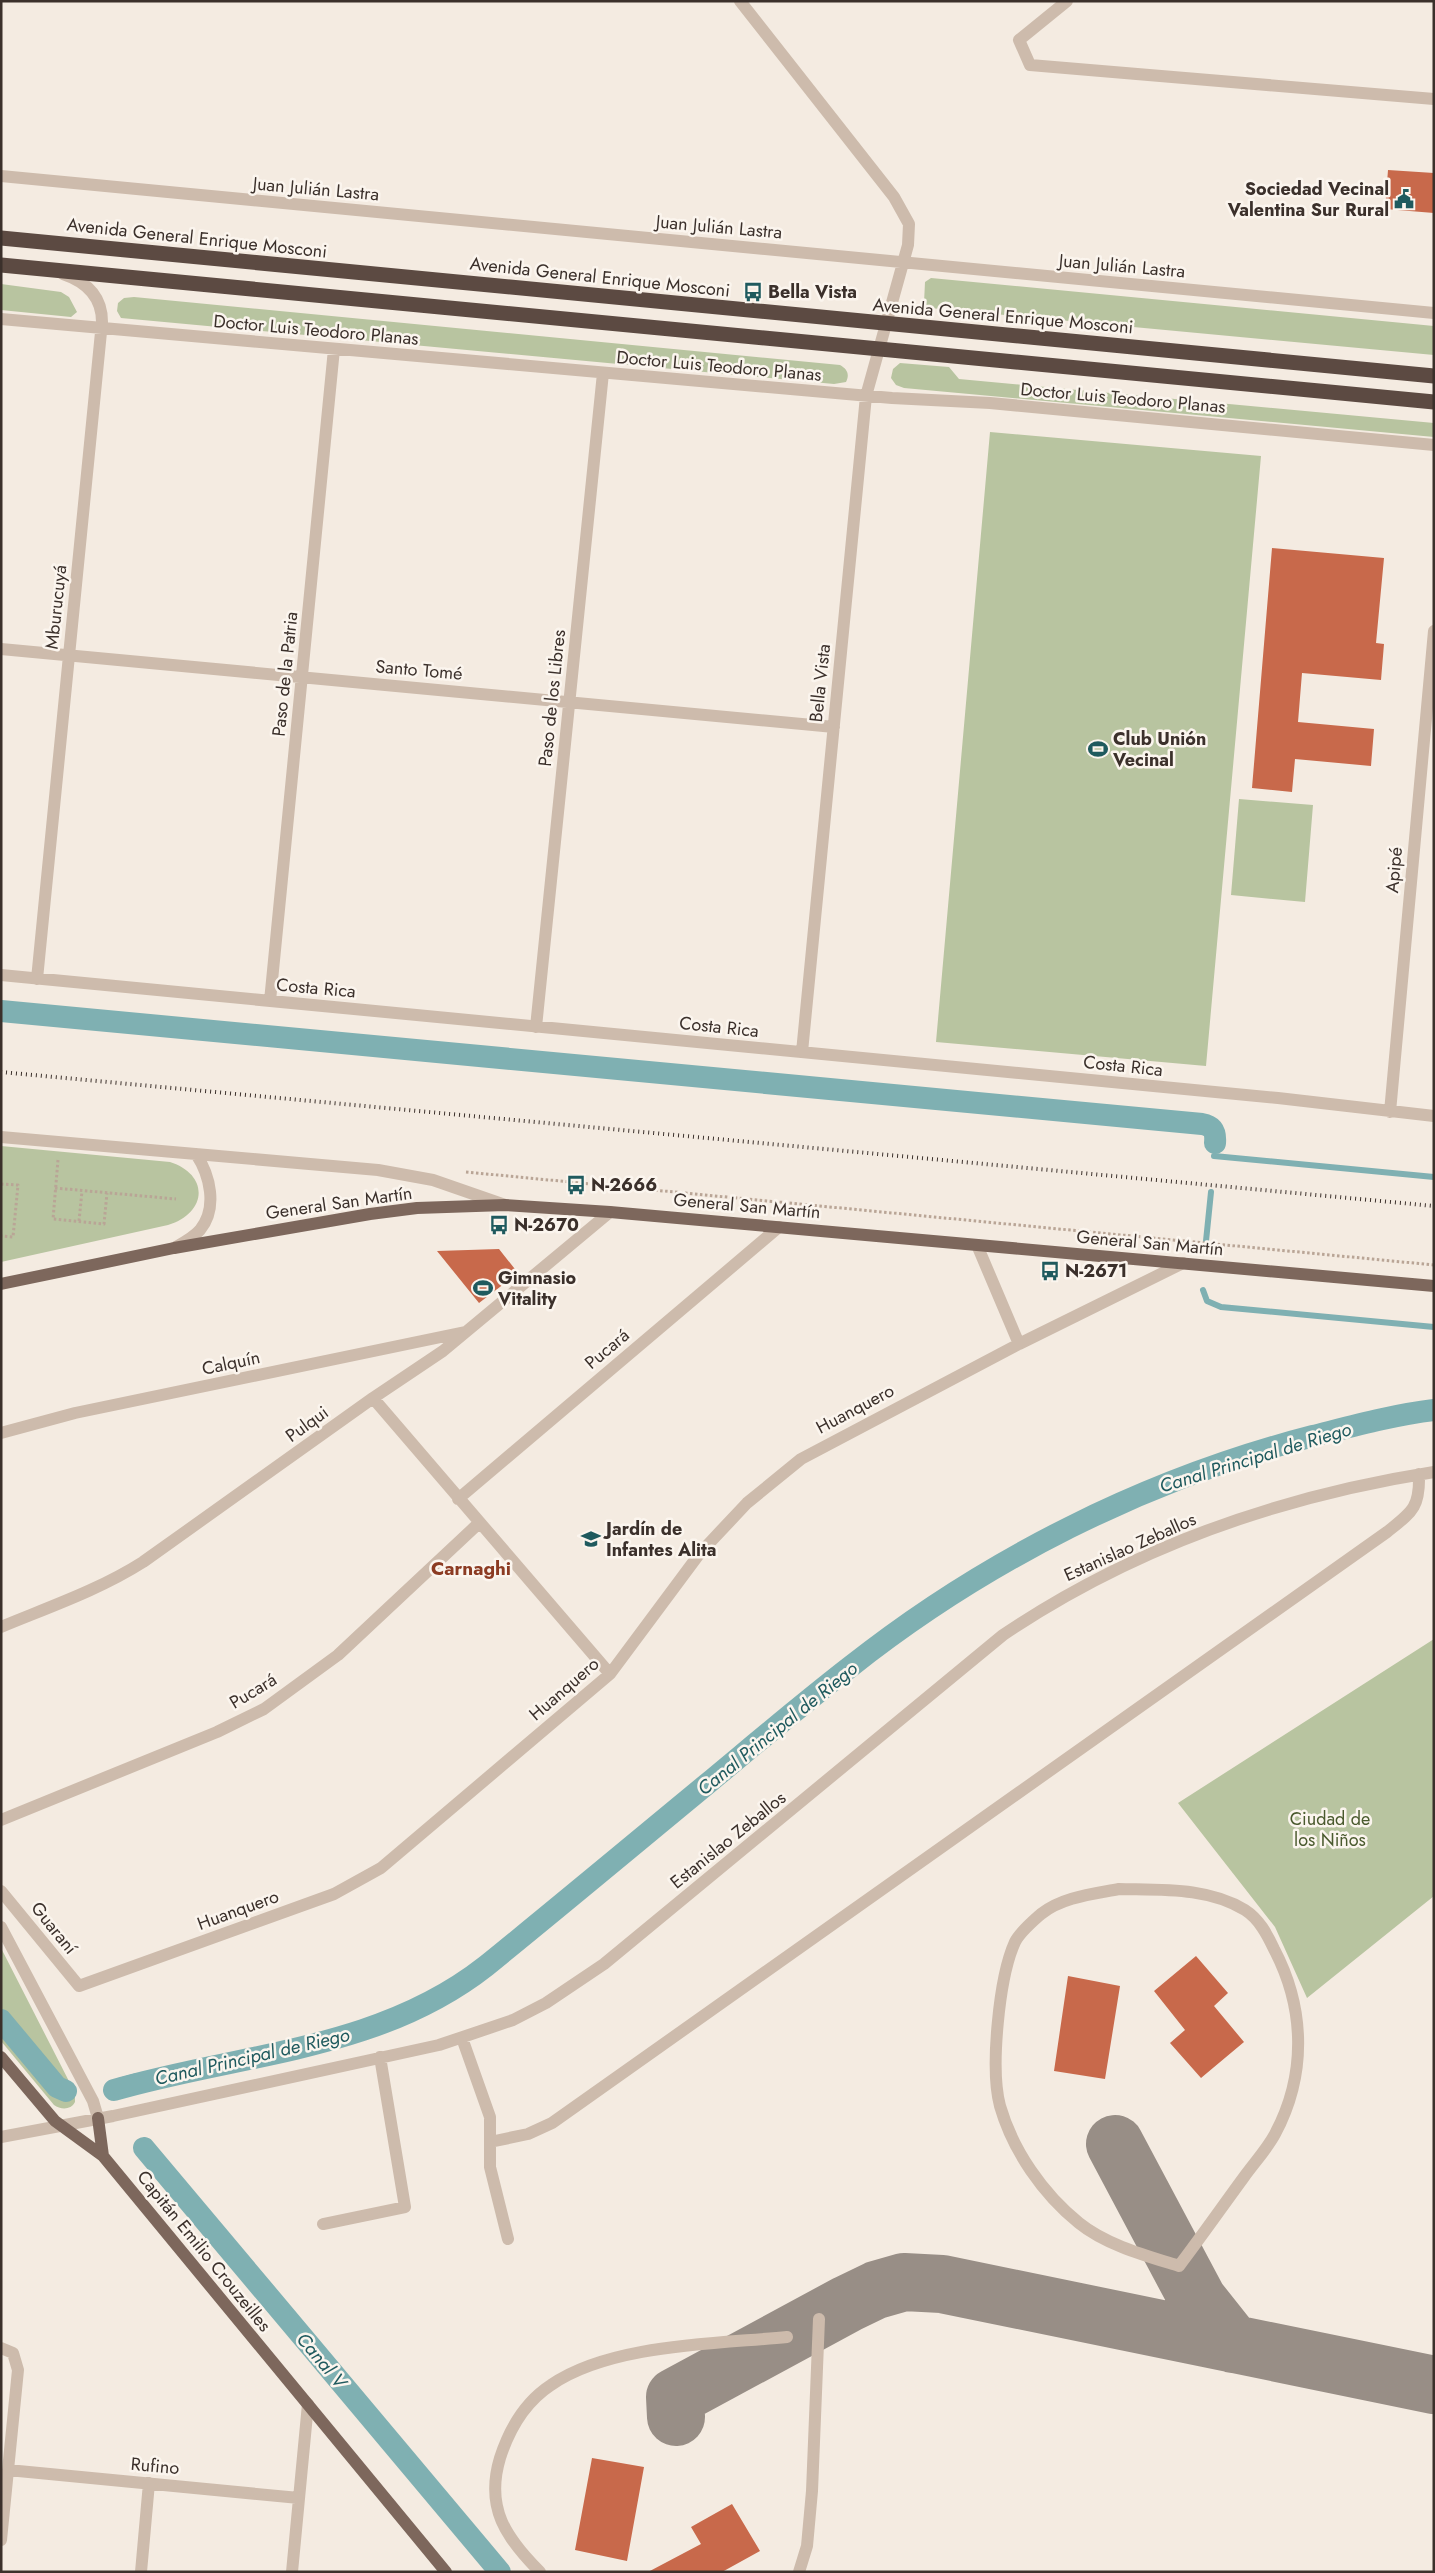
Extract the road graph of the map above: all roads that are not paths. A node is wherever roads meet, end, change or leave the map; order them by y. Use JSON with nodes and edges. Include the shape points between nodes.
{"nodes":[{"id":1,"x":740,"y":1,"type":"edge"},
{"id":2,"x":1067,"y":1,"type":"edge"},
{"id":3,"x":1434,"y":99,"type":"edge"},
{"id":4,"x":1,"y":176,"type":"edge"},
{"id":5,"x":1,"y":238,"type":"edge"},
{"id":6,"x":904,"y":263,"type":"junction"},
{"id":7,"x":1,"y":265,"type":"edge"},
{"id":8,"x":47,"y":269,"type":"junction"},
{"id":9,"x":1434,"y":313,"type":"edge"},
{"id":10,"x":1,"y":319,"type":"edge"},
{"id":11,"x":886,"y":324,"type":"junction"},
{"id":12,"x":101,"y":329,"type":"junction"},
{"id":13,"x":879,"y":349,"type":"junction"},
{"id":14,"x":334,"y":350,"type":"junction"},
{"id":15,"x":603,"y":373,"type":"junction"},
{"id":16,"x":1434,"y":376,"type":"edge"},
{"id":17,"x":866,"y":396,"type":"junction"},
{"id":18,"x":1434,"y":402,"type":"edge"},
{"id":19,"x":1434,"y":445,"type":"edge"},
{"id":20,"x":1434,"y":632,"type":"edge"},
{"id":21,"x":1,"y":649,"type":"edge"},
{"id":22,"x":69,"y":655,"type":"junction"},
{"id":23,"x":302,"y":677,"type":"junction"},
{"id":24,"x":569,"y":702,"type":"junction"},
{"id":25,"x":834,"y":727,"type":"junction"},
{"id":26,"x":1,"y":975,"type":"edge"},
{"id":27,"x":37,"y":979,"type":"junction"},
{"id":28,"x":270,"y":1001,"type":"junction"},
{"id":29,"x":536,"y":1027,"type":"junction"},
{"id":30,"x":802,"y":1052,"type":"junction"},
{"id":31,"x":1390,"y":1112,"type":"junction"},
{"id":32,"x":1434,"y":1116,"type":"edge"},
{"id":33,"x":1,"y":1137,"type":"edge"},
{"id":34,"x":196,"y":1154,"type":"junction"},
{"id":35,"x":505,"y":1205,"type":"junction"},
{"id":36,"x":610,"y":1212,"type":"junction"},
{"id":37,"x":779,"y":1227,"type":"junction"},
{"id":38,"x":977,"y":1245,"type":"junction"},
{"id":39,"x":174,"y":1248,"type":"junction"},
{"id":40,"x":1183,"y":1263,"type":"junction"},
{"id":41,"x":1,"y":1284,"type":"edge"},
{"id":42,"x":1434,"y":1286,"type":"edge"},
{"id":43,"x":469,"y":1331,"type":"junction"},
{"id":44,"x":1019,"y":1344,"type":"junction"},
{"id":45,"x":373,"y":1398,"type":"junction"},
{"id":46,"x":1,"y":1433,"type":"edge"},
{"id":47,"x":1434,"y":1472,"type":"edge"},
{"id":48,"x":1419,"y":1474,"type":"junction"},
{"id":49,"x":458,"y":1499,"type":"junction"},
{"id":50,"x":479,"y":1523,"type":"junction"},
{"id":51,"x":1,"y":1627,"type":"edge"},
{"id":52,"x":610,"y":1674,"type":"junction"},
{"id":53,"x":1,"y":1820,"type":"edge"},
{"id":54,"x":1,"y":1891,"type":"edge"},
{"id":55,"x":1,"y":1927,"type":"edge"},
{"id":56,"x":79,"y":1986,"type":"joint"},
{"id":57,"x":462,"y":2038,"type":"junction"},
{"id":58,"x":380,"y":2057,"type":"junction"},
{"id":59,"x":1,"y":2058,"type":"edge"},
{"id":60,"x":98,"y":2118,"type":"junction"},
{"id":61,"x":59,"y":2125,"type":"junction"},
{"id":62,"x":1,"y":2137,"type":"edge"},
{"id":63,"x":490,"y":2142,"type":"junction"},
{"id":64,"x":103,"y":2156,"type":"junction"},
{"id":65,"x":322,"y":2224,"type":"dead end"},
{"id":66,"x":508,"y":2239,"type":"dead end"},
{"id":67,"x":1180,"y":2266,"type":"joint"},
{"id":68,"x":819,"y":2319,"type":"dead end"},
{"id":69,"x":786,"y":2336,"type":"dead end"},
{"id":70,"x":7,"y":2351,"type":"edge"},
{"id":71,"x":308,"y":2404,"type":"junction"},
{"id":72,"x":8,"y":2470,"type":"junction"},
{"id":73,"x":149,"y":2483,"type":"junction"},
{"id":74,"x":299,"y":2498,"type":"junction"},
{"id":75,"x":1,"y":2540,"type":"edge"},
{"id":76,"x":141,"y":2572,"type":"edge"},
{"id":77,"x":292,"y":2572,"type":"edge"},
{"id":78,"x":446,"y":2572,"type":"edge"},
{"id":79,"x":540,"y":2572,"type":"edge"},
{"id":80,"x":799,"y":2572,"type":"edge"}],
"edges":[{"from":1,"to":6,"type":"street","name":"Bella Vista","via":[[894,197],[909,224]]},
{"from":2,"to":3,"type":"street","via":[[1020,40],[1030,65]]},
{"from":4,"to":6,"type":"street","name":"Juan Julián Lastra"},
{"from":5,"to":11,"type":"highway","name":"Avenida General Enrique Mosconi"},
{"from":6,"to":9,"type":"street","name":"Juan Julián Lastra"},
{"from":6,"to":11,"type":"street","name":"Bella Vista"},
{"from":7,"to":8,"type":"highway"},
{"from":8,"to":12,"type":"street","name":"Mburucuyá","via":[[78,280],[94,292],[101,309]]},
{"from":8,"to":13,"type":"highway"},
{"from":10,"to":12,"type":"street","name":"Doctor Luis Teodoro Planas"},
{"from":11,"to":13,"type":"street","name":"Bella Vista"},
{"from":11,"to":16,"type":"highway","name":"Avenida General Enrique Mosconi"},
{"from":12,"to":14,"type":"street","name":"Doctor Luis Teodoro Planas"},
{"from":12,"to":22,"type":"street","name":"Mburucuyá"},
{"from":13,"to":17,"type":"street","name":"Bella Vista"},
{"from":13,"to":18,"type":"highway"},
{"from":14,"to":15,"type":"street","name":"Doctor Luis Teodoro Planas"},
{"from":14,"to":23,"type":"street","name":"Paso de la Patria"},
{"from":15,"to":17,"type":"street","name":"Doctor Luis Teodoro Planas"},
{"from":15,"to":24,"type":"street","name":"Paso de los Libres"},
{"from":17,"to":19,"type":"street","name":"Doctor Luis Teodoro Planas","via":[[1015,405]]},
{"from":17,"to":25,"type":"street","name":"Bella Vista"},
{"from":20,"to":31,"type":"street","name":"Apipé"},
{"from":21,"to":22,"type":"street","name":"Santo Tomé"},
{"from":22,"to":23,"type":"street","name":"Santo Tomé"},
{"from":22,"to":27,"type":"street","name":"Mburucuyá"},
{"from":23,"to":24,"type":"street","name":"Santo Tomé"},
{"from":23,"to":28,"type":"street","name":"Paso de la Patria"},
{"from":24,"to":25,"type":"street","name":"Santo Tomé"},
{"from":24,"to":29,"type":"street","name":"Paso de los Libres"},
{"from":25,"to":30,"type":"street","name":"Bella Vista"},
{"from":26,"to":27,"type":"street","name":"Costa Rica"},
{"from":27,"to":28,"type":"street","name":"Costa Rica"},
{"from":28,"to":29,"type":"street","name":"Costa Rica"},
{"from":29,"to":30,"type":"street","name":"Costa Rica"},
{"from":30,"to":31,"type":"street","name":"Costa Rica","via":[[1278,1098]]},
{"from":31,"to":32,"type":"street","name":"Costa Rica"},
{"from":33,"to":34,"type":"street"},
{"from":34,"to":35,"type":"street","via":[[404,1173]]},
{"from":34,"to":39,"type":"street","via":[[209,1179],[209,1205],[200,1230]]},
{"from":35,"to":36,"type":"main road","name":"General San Martín"},
{"from":35,"to":39,"type":"main road","name":"General San Martín","via":[[370,1214]]},
{"from":36,"to":37,"type":"main road","name":"General San Martín"},
{"from":36,"to":43,"type":"street","name":"Pulqui"},
{"from":37,"to":38,"type":"main road","name":"General San Martín"},
{"from":37,"to":49,"type":"street","name":"Pucará"},
{"from":38,"to":40,"type":"main road","name":"General San Martín"},
{"from":38,"to":44,"type":"street"},
{"from":39,"to":41,"type":"main road","name":"General San Martín"},
{"from":40,"to":42,"type":"main road","name":"General San Martín"},
{"from":40,"to":44,"type":"street","name":"Huanquero"},
{"from":43,"to":45,"type":"street","name":"Pulqui"},
{"from":43,"to":46,"type":"street","name":"Calquín","via":[[75,1413]]},
{"from":44,"to":52,"type":"street","name":"Huanquero","via":[[825,1444],[776,1478],[747,1503],[700,1553]]},
{"from":45,"to":49,"type":"street"},
{"from":45,"to":51,"type":"street","name":"Pulqui","via":[[120,1577]]},
{"from":47,"to":48,"type":"street","name":"Estanislao Zeballos"},
{"from":48,"to":57,"type":"street","name":"Estanislao Zeballos","via":[[1340,1490],[1235,1522],[1154,1552],[1065,1595],[1003,1635],[604,1964],[546,2003],[513,2020]]},
{"from":48,"to":63,"type":"street","via":[[1420,1496],[1413,1511],[1387,1532],[552,2123],[528,2134]]},
{"from":49,"to":50,"type":"street"},
{"from":50,"to":52,"type":"street"},
{"from":50,"to":53,"type":"street","name":"Pucará","via":[[338,1655],[264,1709],[217,1732]]},
{"from":52,"to":56,"type":"street","name":"Huanquero","via":[[400,1853],[360,1882]]},
{"from":54,"to":56,"type":"street","name":"Guaraní"},
{"from":55,"to":60,"type":"street","via":[[89,2093]]},
{"from":57,"to":58,"type":"street","name":"Estanislao Zeballos"},
{"from":57,"to":63,"type":"street","via":[[490,2117]]},
{"from":58,"to":60,"type":"street","name":"Estanislao Zeballos"},
{"from":58,"to":65,"type":"street","via":[[405,2207]]},
{"from":59,"to":61,"type":"main road","name":"Capitán Emilio Crouzeilles"},
{"from":60,"to":61,"type":"street","name":"Estanislao Zeballos"},
{"from":60,"to":64,"type":"main road"},
{"from":61,"to":62,"type":"street","name":"Estanislao Zeballos"},
{"from":61,"to":64,"type":"main road","name":"Capitán Emilio Crouzeilles"},
{"from":63,"to":66,"type":"street","via":[[490,2166]]},
{"from":64,"to":71,"type":"main road","name":"Capitán Emilio Crouzeilles"},
{"from":67,"to":67,"type":"street","via":[[1275,2134],[1288,2102],[1300,2035],[1287,1973],[1265,1930],[1246,1911],[1221,1899],[1182,1891],[1119,1889],[1070,1900],[1042,1913],[1024,1932],[1016,1941],[1004,1972],[996,2056],[1000,2104],[1016,2147],[1043,2187],[1080,2224],[1125,2249]]},
{"from":68,"to":80,"type":"street","via":[[812,2491],[806,2546]]},
{"from":69,"to":79,"type":"street","via":[[645,2351],[611,2359],[551,2384],[535,2398],[520,2415],[506,2440],[494,2501],[501,2523]]},
{"from":70,"to":72,"type":"street","via":[[18,2370]]},
{"from":71,"to":74,"type":"street"},
{"from":71,"to":78,"type":"main road","name":"Capitán Emilio Crouzeilles"},
{"from":72,"to":73,"type":"street","name":"Rufino"},
{"from":72,"to":75,"type":"street"},
{"from":73,"to":74,"type":"street","name":"Rufino"},
{"from":73,"to":76,"type":"street"},
{"from":74,"to":77,"type":"street"}]}
